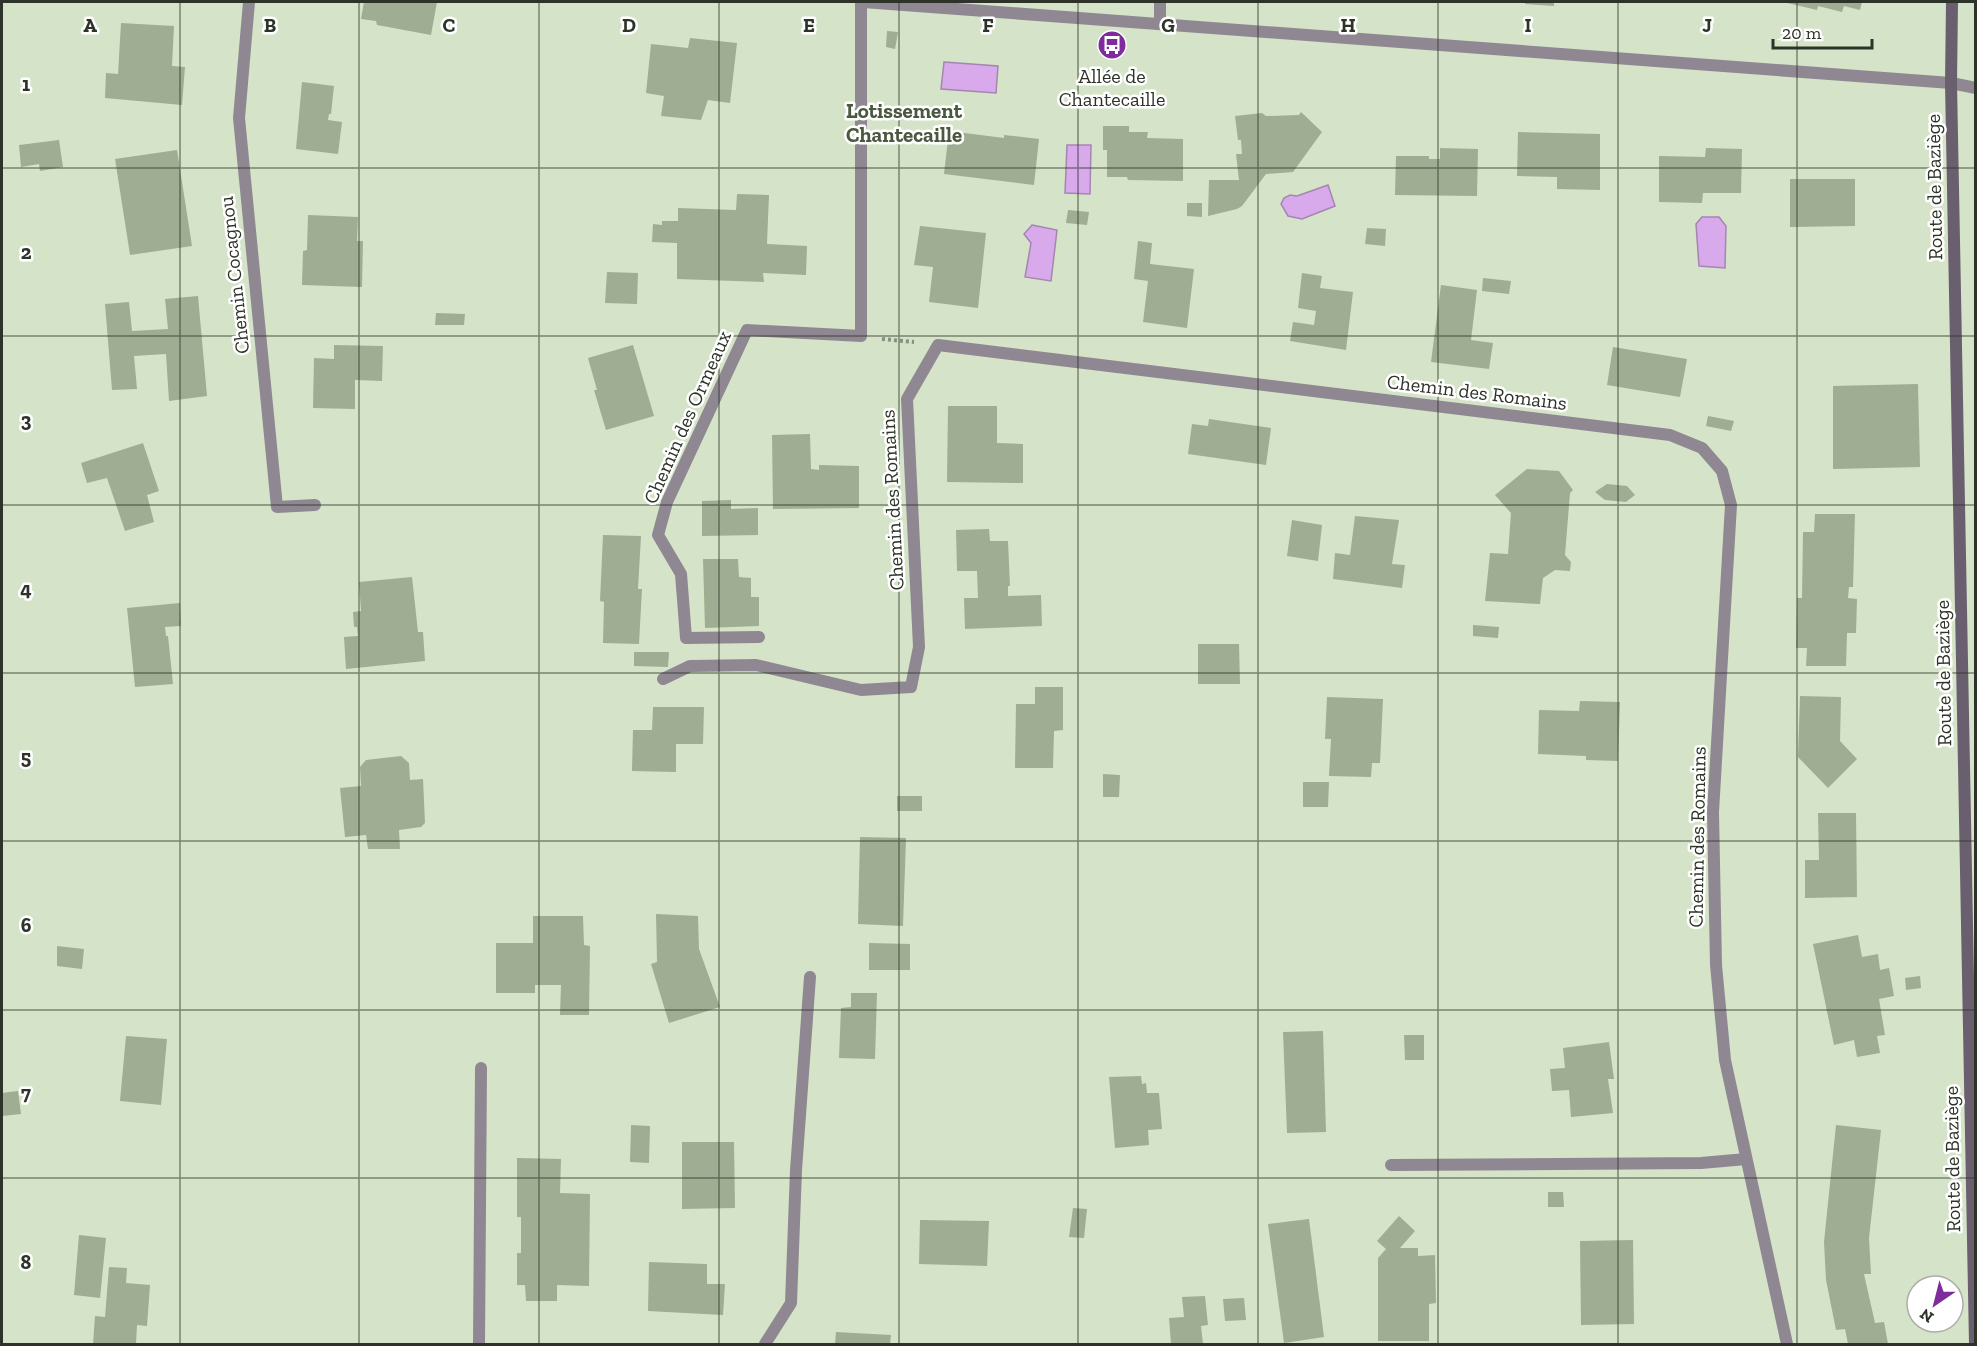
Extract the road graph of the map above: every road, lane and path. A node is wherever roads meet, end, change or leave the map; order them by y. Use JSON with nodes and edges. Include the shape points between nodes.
{"nodes":[{"id":1,"x":249,"y":2,"type":"edge"},
{"id":2,"x":862,"y":2,"type":"edge"},
{"id":3,"x":1160,"y":2,"type":"edge"},
{"id":4,"x":1952,"y":2,"type":"edge"},
{"id":5,"x":1160,"y":24,"type":"junction"},
{"id":6,"x":1951,"y":83,"type":"junction"},
{"id":7,"x":1976,"y":88,"type":"edge"},
{"id":8,"x":861,"y":336,"type":"junction"},
{"id":9,"x":938,"y":345,"type":"junction"},
{"id":10,"x":315,"y":506,"type":"dead end"},
{"id":11,"x":759,"y":637,"type":"dead end"},
{"id":12,"x":663,"y":679,"type":"dead end"},
{"id":13,"x":810,"y":976,"type":"dead end"},
{"id":14,"x":481,"y":1068,"type":"dead end"},
{"id":15,"x":1746,"y":1159,"type":"junction"},
{"id":16,"x":1391,"y":1165,"type":"dead end"},
{"id":17,"x":479,"y":1344,"type":"edge"},
{"id":18,"x":765,"y":1344,"type":"edge"},
{"id":19,"x":1787,"y":1344,"type":"edge"},
{"id":20,"x":1975,"y":1344,"type":"edge"}],
"edges":[{"from":1,"to":10,"type":"street","name":"Chemin Cocagnou","via":[[239,118],[277,507]]},
{"from":2,"to":5,"type":"street"},
{"from":2,"to":8,"type":"street"},
{"from":3,"to":5,"type":"street"},
{"from":4,"to":6,"type":"main road","name":"Route de Baziège"},
{"from":5,"to":6,"type":"street"},
{"from":6,"to":7,"type":"street"},
{"from":6,"to":20,"type":"main road","name":"Route de Baziège"},
{"from":8,"to":9,"type":"path"},
{"from":8,"to":11,"type":"street","name":"Chemin des Ormeaux","via":[[747,330],[667,502],[658,536],[681,574],[686,638]]},
{"from":9,"to":12,"type":"street","name":"Chemin des Romains","via":[[907,399],[918,647],[910,687],[861,690],[756,664],[690,666]]},
{"from":9,"to":15,"type":"street","name":"Chemin des Romains","via":[[1670,435],[1702,448],[1722,471],[1731,505],[1713,812],[1716,954],[1725,1060]]},
{"from":13,"to":18,"type":"street","via":[[791,1303]]},
{"from":14,"to":17,"type":"street"},
{"from":15,"to":16,"type":"street","via":[[1701,1163]]},
{"from":15,"to":19,"type":"street","name":"Chemin des Romains"}]}
